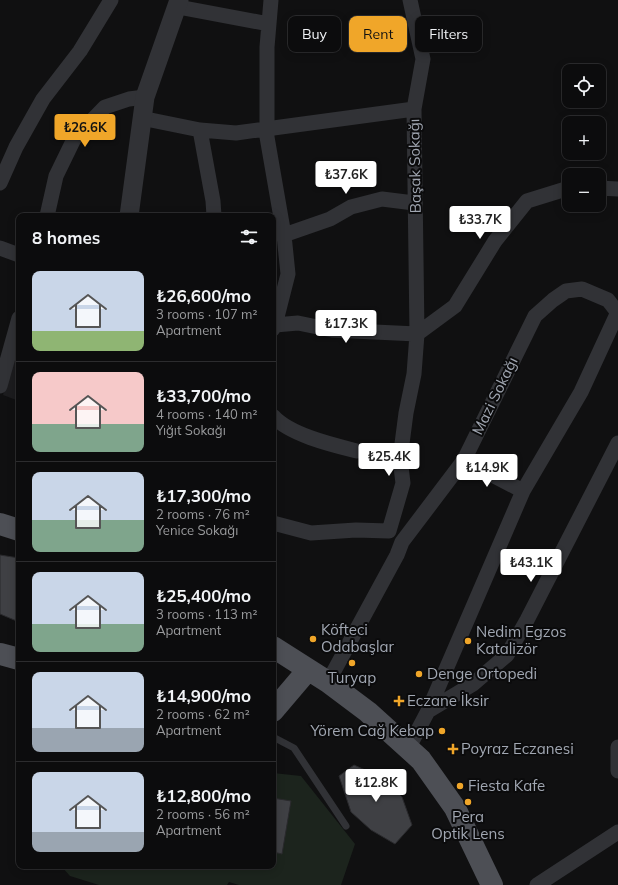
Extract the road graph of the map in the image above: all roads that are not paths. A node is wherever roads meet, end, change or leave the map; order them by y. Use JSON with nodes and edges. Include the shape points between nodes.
{"nodes":[{"id":1,"x":111,"y":0,"type":"edge"},
{"id":2,"x":271,"y":0,"type":"edge"},
{"id":3,"x":410,"y":2,"type":"edge"},
{"id":4,"x":178,"y":3,"type":"edge"},
{"id":5,"x":269,"y":24,"type":"junction"},
{"id":6,"x":145,"y":97,"type":"junction"},
{"id":7,"x":414,"y":109,"type":"junction"},
{"id":8,"x":141,"y":118,"type":"junction"},
{"id":9,"x":200,"y":130,"type":"junction"},
{"id":10,"x":267,"y":130,"type":"junction"},
{"id":11,"x":0,"y":183,"type":"edge"},
{"id":12,"x":606,"y":188,"type":"edge"},
{"id":13,"x":618,"y":189,"type":"edge"},
{"id":14,"x":562,"y":190,"type":"edge"},
{"id":15,"x":414,"y":203,"type":"junction"},
{"id":16,"x":48,"y":213,"type":"edge"},
{"id":17,"x":129,"y":213,"type":"edge"},
{"id":18,"x":214,"y":213,"type":"edge"},
{"id":19,"x":284,"y":235,"type":"junction"},
{"id":20,"x":0,"y":248,"type":"edge"},
{"id":21,"x":16,"y":254,"type":"edge"},
{"id":22,"x":618,"y":313,"type":"edge"},
{"id":23,"x":276,"y":319,"type":"edge"},
{"id":24,"x":276,"y":327,"type":"edge"},
{"id":25,"x":16,"y":329,"type":"edge"},
{"id":26,"x":416,"y":334,"type":"junction"},
{"id":27,"x":0,"y":386,"type":"edge"},
{"id":28,"x":276,"y":419,"type":"edge"},
{"id":29,"x":618,"y":443,"type":"edge"},
{"id":30,"x":357,"y":451,"type":"dead end"},
{"id":31,"x":464,"y":460,"type":"junction"},
{"id":32,"x":523,"y":491,"type":"junction"},
{"id":33,"x":276,"y":524,"type":"edge"},
{"id":34,"x":389,"y":531,"type":"junction"},
{"id":35,"x":402,"y":542,"type":"junction"},
{"id":36,"x":276,"y":649,"type":"edge"},
{"id":37,"x":0,"y":654,"type":"edge"},
{"id":38,"x":16,"y":658,"type":"edge"},
{"id":39,"x":308,"y":671,"type":"junction"},
{"id":40,"x":328,"y":682,"type":"junction"},
{"id":41,"x":276,"y":708,"type":"edge"},
{"id":42,"x":428,"y":711,"type":"junction"},
{"id":43,"x":276,"y":739,"type":"edge"},
{"id":44,"x":618,"y":747,"type":"edge"},
{"id":45,"x":408,"y":749,"type":"junction"},
{"id":46,"x":618,"y":771,"type":"edge"},
{"id":47,"x":346,"y":826,"type":"dead end"},
{"id":48,"x":618,"y":832,"type":"edge"},
{"id":49,"x":492,"y":885,"type":"edge"},
{"id":50,"x":537,"y":885,"type":"edge"}],
"edges":[{"from":1,"to":11,"type":"street","via":[[80,51],[43,99],[16,147]]},
{"from":2,"to":5,"type":"street"},
{"from":3,"to":7,"type":"street","name":"Başak Sokağı","via":[[424,59]]},
{"from":4,"to":5,"type":"street"},
{"from":4,"to":6,"type":"street"},
{"from":5,"to":10,"type":"street"},
{"from":6,"to":8,"type":"street"},
{"from":6,"to":16,"type":"street","via":[[105,107],[74,139],[56,176]]},
{"from":7,"to":10,"type":"street"},
{"from":7,"to":15,"type":"street","name":"Başak Sokağı"},
{"from":8,"to":9,"type":"street"},
{"from":8,"to":17,"type":"street"},
{"from":9,"to":10,"type":"street","via":[[236,133]]},
{"from":9,"to":18,"type":"street"},
{"from":10,"to":19,"type":"street"},
{"from":12,"to":13,"type":"street"},
{"from":14,"to":26,"type":"street","via":[[527,201],[495,241],[455,306]]},
{"from":15,"to":19,"type":"street","via":[[382,199],[351,208],[330,219]]},
{"from":15,"to":26,"type":"street","name":"Başak Sokağı","via":[[417,253]]},
{"from":19,"to":23,"type":"street","via":[[288,274]]},
{"from":20,"to":21,"type":"street"},
{"from":22,"to":31,"type":"street","name":"Mazi Sokağı","via":[[608,300],[582,289],[566,291],[552,300],[536,316]]},
{"from":22,"to":32,"type":"street","via":[[581,392]]},
{"from":24,"to":26,"type":"street","via":[[298,323],[332,330]]},
{"from":25,"to":27,"type":"street"},
{"from":26,"to":34,"type":"street","name":"Başak Sokağı","via":[[414,374],[400,459],[403,482]]},
{"from":28,"to":30,"type":"street","via":[[300,433]]},
{"from":29,"to":42,"type":"street","via":[[507,655],[473,684]]},
{"from":31,"to":32,"type":"street"},
{"from":31,"to":35,"type":"street","name":"Mazi Sokağı"},
{"from":32,"to":42,"type":"street"},
{"from":33,"to":34,"type":"street","via":[[311,533]]},
{"from":34,"to":35,"type":"street"},
{"from":35,"to":40,"type":"street","name":"Mazi Sokağı","via":[[398,554]]},
{"from":36,"to":39,"type":"main road"},
{"from":37,"to":38,"type":"main road"},
{"from":39,"to":40,"type":"main road"},
{"from":39,"to":41,"type":"main road"},
{"from":40,"to":45,"type":"main road","via":[[368,712]]},
{"from":42,"to":45,"type":"street"},
{"from":43,"to":47,"type":"lane","via":[[294,748]]},
{"from":44,"to":46,"type":"street"},
{"from":45,"to":49,"type":"main road","via":[[421,760],[455,808]]},
{"from":48,"to":50,"type":"street"}]}
